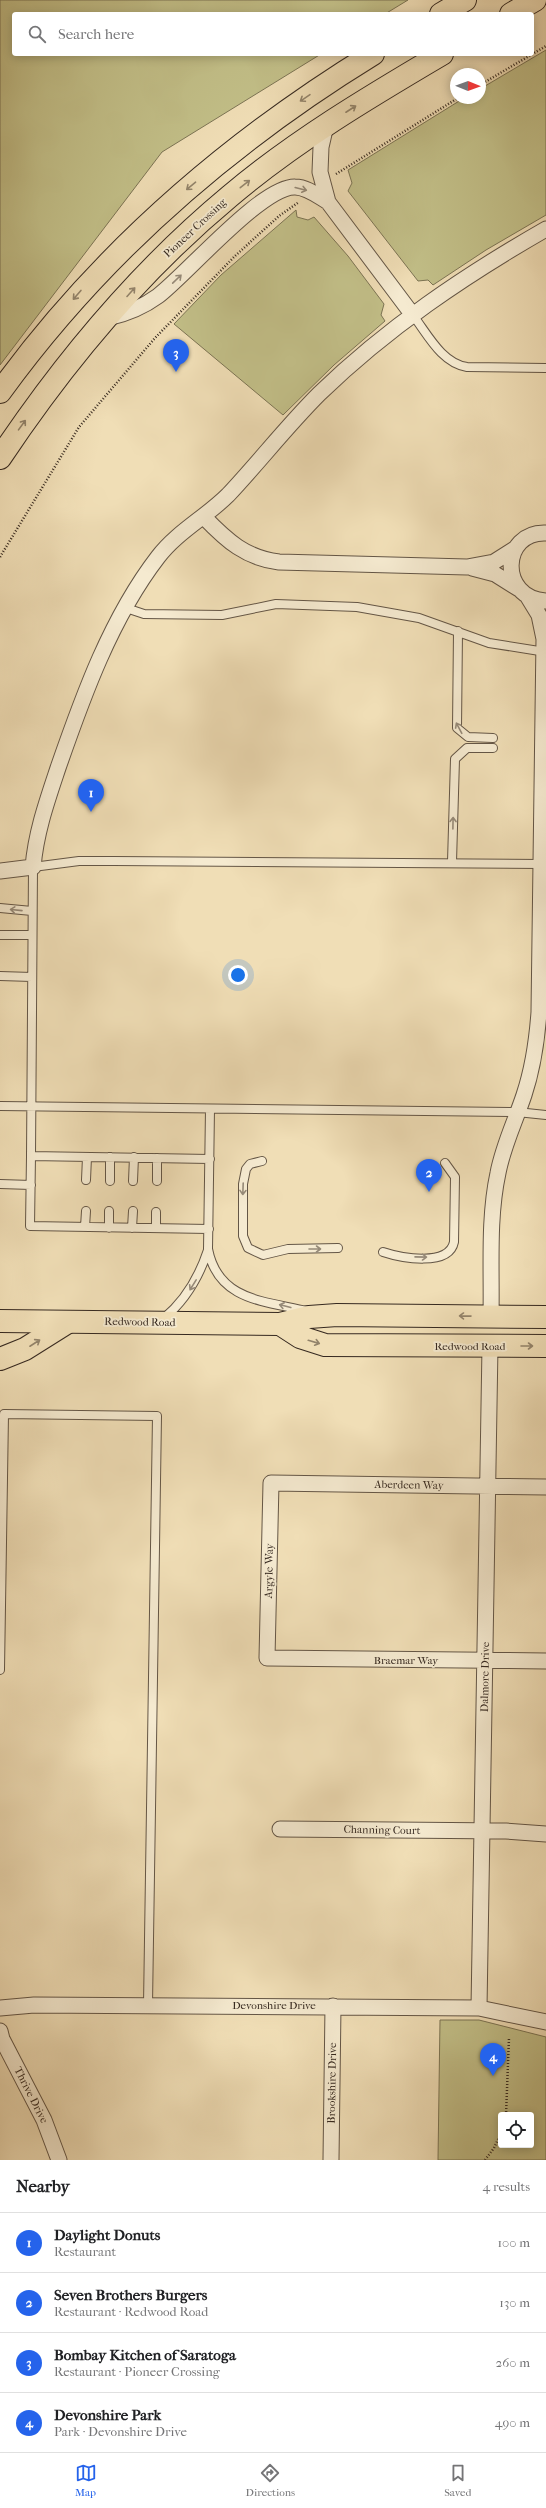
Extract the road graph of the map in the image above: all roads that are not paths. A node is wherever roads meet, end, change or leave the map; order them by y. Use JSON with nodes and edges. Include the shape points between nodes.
{"nodes":[{"id":1,"x":465,"y":0,"type":"edge"},
{"id":2,"x":535,"y":0,"type":"edge"},
{"id":3,"x":444,"y":12,"type":"edge"},
{"id":4,"x":514,"y":12,"type":"edge"},
{"id":5,"x":370,"y":56,"type":"edge"},
{"id":6,"x":439,"y":56,"type":"edge"},
{"id":7,"x":326,"y":125,"type":"junction"},
{"id":8,"x":328,"y":202,"type":"junction"},
{"id":9,"x":546,"y":229,"type":"edge"},
{"id":10,"x":412,"y":314,"type":"junction"},
{"id":11,"x":108,"y":318,"type":"junction"},
{"id":12,"x":546,"y":368,"type":"edge"},
{"id":13,"x":0,"y":392,"type":"edge"},
{"id":14,"x":0,"y":458,"type":"edge"},
{"id":15,"x":204,"y":517,"type":"junction"},
{"id":16,"x":546,"y":533,"type":"edge"},
{"id":17,"x":516,"y":548,"type":"junction"},
{"id":18,"x":467,"y":567,"type":"junction"},
{"id":19,"x":524,"y":593,"type":"junction"},
{"id":20,"x":546,"y":600,"type":"edge"},
{"id":21,"x":126,"y":608,"type":"junction"},
{"id":22,"x":458,"y":631,"type":"junction"},
{"id":23,"x":545,"y":642,"type":"edge"},
{"id":24,"x":493,"y":738,"type":"dead end"},
{"id":25,"x":493,"y":748,"type":"dead end"},
{"id":26,"x":452,"y":862,"type":"junction"},
{"id":27,"x":544,"y":864,"type":"edge"},
{"id":28,"x":33,"y":867,"type":"junction"},
{"id":29,"x":0,"y":871,"type":"edge"},
{"id":30,"x":0,"y":908,"type":"edge"},
{"id":31,"x":32,"y":911,"type":"junction"},
{"id":32,"x":0,"y":935,"type":"edge"},
{"id":33,"x":32,"y":936,"type":"junction"},
{"id":34,"x":0,"y":976,"type":"edge"},
{"id":35,"x":32,"y":977,"type":"junction"},
{"id":36,"x":0,"y":1106,"type":"edge"},
{"id":37,"x":30,"y":1106,"type":"junction"},
{"id":38,"x":210,"y":1109,"type":"junction"},
{"id":39,"x":517,"y":1112,"type":"junction"},
{"id":40,"x":546,"y":1115,"type":"edge"},
{"id":41,"x":31,"y":1156,"type":"junction"},
{"id":42,"x":87,"y":1157,"type":"junction"},
{"id":43,"x":110,"y":1157,"type":"junction"},
{"id":44,"x":134,"y":1157,"type":"junction"},
{"id":45,"x":157,"y":1158,"type":"junction"},
{"id":46,"x":210,"y":1158,"type":"junction"},
{"id":47,"x":262,"y":1161,"type":"dead end"},
{"id":48,"x":445,"y":1163,"type":"dead end"},
{"id":49,"x":86,"y":1180,"type":"dead end"},
{"id":50,"x":110,"y":1181,"type":"dead end"},
{"id":51,"x":133,"y":1181,"type":"dead end"},
{"id":52,"x":157,"y":1181,"type":"dead end"},
{"id":53,"x":0,"y":1184,"type":"edge"},
{"id":54,"x":30,"y":1185,"type":"junction"},
{"id":55,"x":86,"y":1211,"type":"dead end"},
{"id":56,"x":109,"y":1211,"type":"dead end"},
{"id":57,"x":133,"y":1211,"type":"dead end"},
{"id":58,"x":156,"y":1212,"type":"dead end"},
{"id":59,"x":85,"y":1227,"type":"junction"},
{"id":60,"x":109,"y":1228,"type":"junction"},
{"id":61,"x":132,"y":1228,"type":"junction"},
{"id":62,"x":156,"y":1228,"type":"junction"},
{"id":63,"x":209,"y":1229,"type":"junction"},
{"id":64,"x":338,"y":1248,"type":"dead end"},
{"id":65,"x":208,"y":1249,"type":"junction"},
{"id":66,"x":382,"y":1252,"type":"dead end"},
{"id":67,"x":323,"y":1315,"type":"junction"},
{"id":68,"x":491,"y":1316,"type":"junction"},
{"id":69,"x":546,"y":1317,"type":"edge"},
{"id":70,"x":0,"y":1321,"type":"edge"},
{"id":71,"x":68,"y":1322,"type":"junction"},
{"id":72,"x":158,"y":1322,"type":"junction"},
{"id":73,"x":280,"y":1324,"type":"junction"},
{"id":74,"x":490,"y":1346,"type":"junction"},
{"id":75,"x":546,"y":1346,"type":"edge"},
{"id":76,"x":0,"y":1359,"type":"edge"},
{"id":77,"x":271,"y":1483,"type":"joint"},
{"id":78,"x":488,"y":1486,"type":"junction"},
{"id":79,"x":546,"y":1487,"type":"edge"},
{"id":80,"x":267,"y":1658,"type":"joint"},
{"id":81,"x":486,"y":1660,"type":"junction"},
{"id":82,"x":546,"y":1661,"type":"edge"},
{"id":83,"x":0,"y":1670,"type":"edge"},
{"id":84,"x":280,"y":1829,"type":"dead end"},
{"id":85,"x":483,"y":1831,"type":"junction"},
{"id":86,"x":546,"y":1834,"type":"edge"},
{"id":87,"x":148,"y":2005,"type":"junction"},
{"id":88,"x":333,"y":2006,"type":"junction"},
{"id":89,"x":0,"y":2008,"type":"edge"},
{"id":90,"x":479,"y":2008,"type":"junction"},
{"id":91,"x":546,"y":2022,"type":"edge"},
{"id":92,"x":0,"y":2031,"type":"edge"},
{"id":93,"x":59,"y":2160,"type":"edge"},
{"id":94,"x":331,"y":2160,"type":"edge"}],
"edges":[{"from":1,"to":3,"type":"main road"},
{"from":2,"to":4,"type":"main road"},
{"from":5,"to":13,"type":"main road","one_way":true,"via":[[257,133],[149,223],[84,288],[23,360]]},
{"from":7,"to":6,"type":"main road","name":"Pioneer Crossing","one_way":true},
{"from":7,"to":8,"type":"street","via":[[320,165],[322,185]]},
{"from":11,"to":7,"type":"main road","name":"Pioneer Crossing","one_way":true,"via":[[204,218],[258,174]]},
{"from":8,"to":10,"type":"street"},
{"from":11,"to":8,"type":"street","one_way":true,"via":[[140,308],[157,297],[232,227],[281,190],[301,188]]},
{"from":9,"to":10,"type":"street","via":[[480,267]]},
{"from":10,"to":12,"type":"lane","via":[[444,355],[456,364],[467,367]]},
{"from":10,"to":15,"type":"street","via":[[321,393]]},
{"from":14,"to":11,"type":"main road","name":"Pioneer Crossing","one_way":true,"via":[[45,394]]},
{"from":15,"to":18,"type":"street","via":[[233,546],[252,557],[266,560]]},
{"from":15,"to":21,"type":"street","via":[[180,535],[158,557]]},
{"from":16,"to":17,"type":"street","via":[[533,534]]},
{"from":17,"to":18,"type":"street","via":[[494,562]]},
{"from":17,"to":19,"type":"street","via":[[511,570],[513,580]]},
{"from":18,"to":19,"type":"street","via":[[495,574]]},
{"from":19,"to":20,"type":"street"},
{"from":19,"to":23,"type":"street","via":[[539,615]]},
{"from":21,"to":22,"type":"lane","via":[[144,614],[222,615],[276,604],[337,606],[401,614]]},
{"from":21,"to":28,"type":"street","via":[[88,687],[72,730],[38,829]]},
{"from":22,"to":23,"type":"lane","via":[[507,648]]},
{"from":24,"to":22,"type":"lane","one_way":true,"via":[[468,737],[457,728]]},
{"from":23,"to":27,"type":"street"},
{"from":26,"to":25,"type":"lane","one_way":true,"via":[[455,759],[467,748]]},
{"from":26,"to":27,"type":"lane"},
{"from":26,"to":28,"type":"lane","via":[[93,861]]},
{"from":27,"to":39,"type":"street","via":[[538,1036],[530,1077]]},
{"from":28,"to":29,"type":"street"},
{"from":28,"to":31,"type":"lane"},
{"from":31,"to":30,"type":"lane","one_way":true},
{"from":31,"to":33,"type":"lane"},
{"from":32,"to":33,"type":"lane"},
{"from":33,"to":35,"type":"lane"},
{"from":34,"to":35,"type":"lane"},
{"from":35,"to":37,"type":"lane"},
{"from":36,"to":37,"type":"lane"},
{"from":37,"to":38,"type":"lane"},
{"from":37,"to":41,"type":"lane"},
{"from":38,"to":39,"type":"lane"},
{"from":38,"to":46,"type":"lane"},
{"from":39,"to":40,"type":"lane"},
{"from":39,"to":68,"type":"street","via":[[502,1153],[495,1192]]},
{"from":41,"to":42,"type":"lane"},
{"from":41,"to":54,"type":"lane"},
{"from":42,"to":43,"type":"lane"},
{"from":42,"to":49,"type":"lane"},
{"from":43,"to":44,"type":"lane"},
{"from":43,"to":50,"type":"lane"},
{"from":44,"to":45,"type":"lane"},
{"from":44,"to":51,"type":"lane"},
{"from":45,"to":46,"type":"lane"},
{"from":45,"to":52,"type":"lane"},
{"from":46,"to":63,"type":"lane"},
{"from":47,"to":64,"type":"lane","one_way":true,"via":[[250,1164],[244,1176],[243,1236],[248,1248],[263,1255],[288,1249]]},
{"from":66,"to":48,"type":"lane","one_way":true,"via":[[399,1257],[437,1258],[446,1256],[452,1250],[455,1177]]},
{"from":53,"to":54,"type":"lane"},
{"from":54,"to":59,"type":"lane","via":[[30,1226]]},
{"from":55,"to":59,"type":"lane"},
{"from":56,"to":60,"type":"lane"},
{"from":57,"to":61,"type":"lane"},
{"from":58,"to":62,"type":"lane"},
{"from":59,"to":60,"type":"lane"},
{"from":60,"to":61,"type":"lane"},
{"from":61,"to":62,"type":"lane"},
{"from":62,"to":63,"type":"lane"},
{"from":63,"to":65,"type":"lane"},
{"from":67,"to":65,"type":"lane","one_way":true,"via":[[235,1292],[217,1275]]},
{"from":65,"to":72,"type":"lane","one_way":true,"via":[[198,1277],[190,1290],[170,1313]]},
{"from":68,"to":67,"type":"main road","name":"Redwood Road","one_way":true},
{"from":67,"to":73,"type":"main road","name":"Redwood Road"},
{"from":68,"to":69,"type":"main road","name":"Redwood Road"},
{"from":70,"to":71,"type":"main road","name":"Redwood Road"},
{"from":71,"to":72,"type":"main road","name":"Redwood Road"},
{"from":76,"to":71,"type":"main road","one_way":true,"via":[[25,1350]]},
{"from":72,"to":73,"type":"main road","name":"Redwood Road"},
{"from":73,"to":74,"type":"main road","name":"Redwood Road","one_way":true,"via":[[300,1337],[325,1345]]},
{"from":74,"to":75,"type":"main road","name":"Redwood Road","one_way":true},
{"from":74,"to":78,"type":"street","name":"Dalmore Drive"},
{"from":77,"to":78,"type":"street","name":"Aberdeen Way"},
{"from":77,"to":80,"type":"street","name":"Argyle Way"},
{"from":78,"to":79,"type":"street","name":"Aberdeen Way"},
{"from":78,"to":81,"type":"street","name":"Dalmore Drive"},
{"from":80,"to":81,"type":"street","name":"Braemar Way"},
{"from":81,"to":82,"type":"street","name":"Braemar Way"},
{"from":81,"to":85,"type":"street","name":"Dalmore Drive"},
{"from":83,"to":87,"type":"lane","via":[[4,1414],[157,1416]]},
{"from":84,"to":85,"type":"street","name":"Channing Court"},
{"from":85,"to":86,"type":"street","name":"Channing Court"},
{"from":85,"to":90,"type":"street","name":"Dalmore Drive"},
{"from":87,"to":88,"type":"street","name":"Devonshire Drive"},
{"from":87,"to":89,"type":"street","name":"Devonshire Drive","via":[[34,2005]]},
{"from":88,"to":90,"type":"street","name":"Devonshire Drive"},
{"from":88,"to":94,"type":"street","name":"Brookshire Drive"},
{"from":90,"to":91,"type":"street","name":"Devonshire Drive"},
{"from":92,"to":93,"type":"street","name":"Thrive Drive","via":[[44,2120]]}]}
